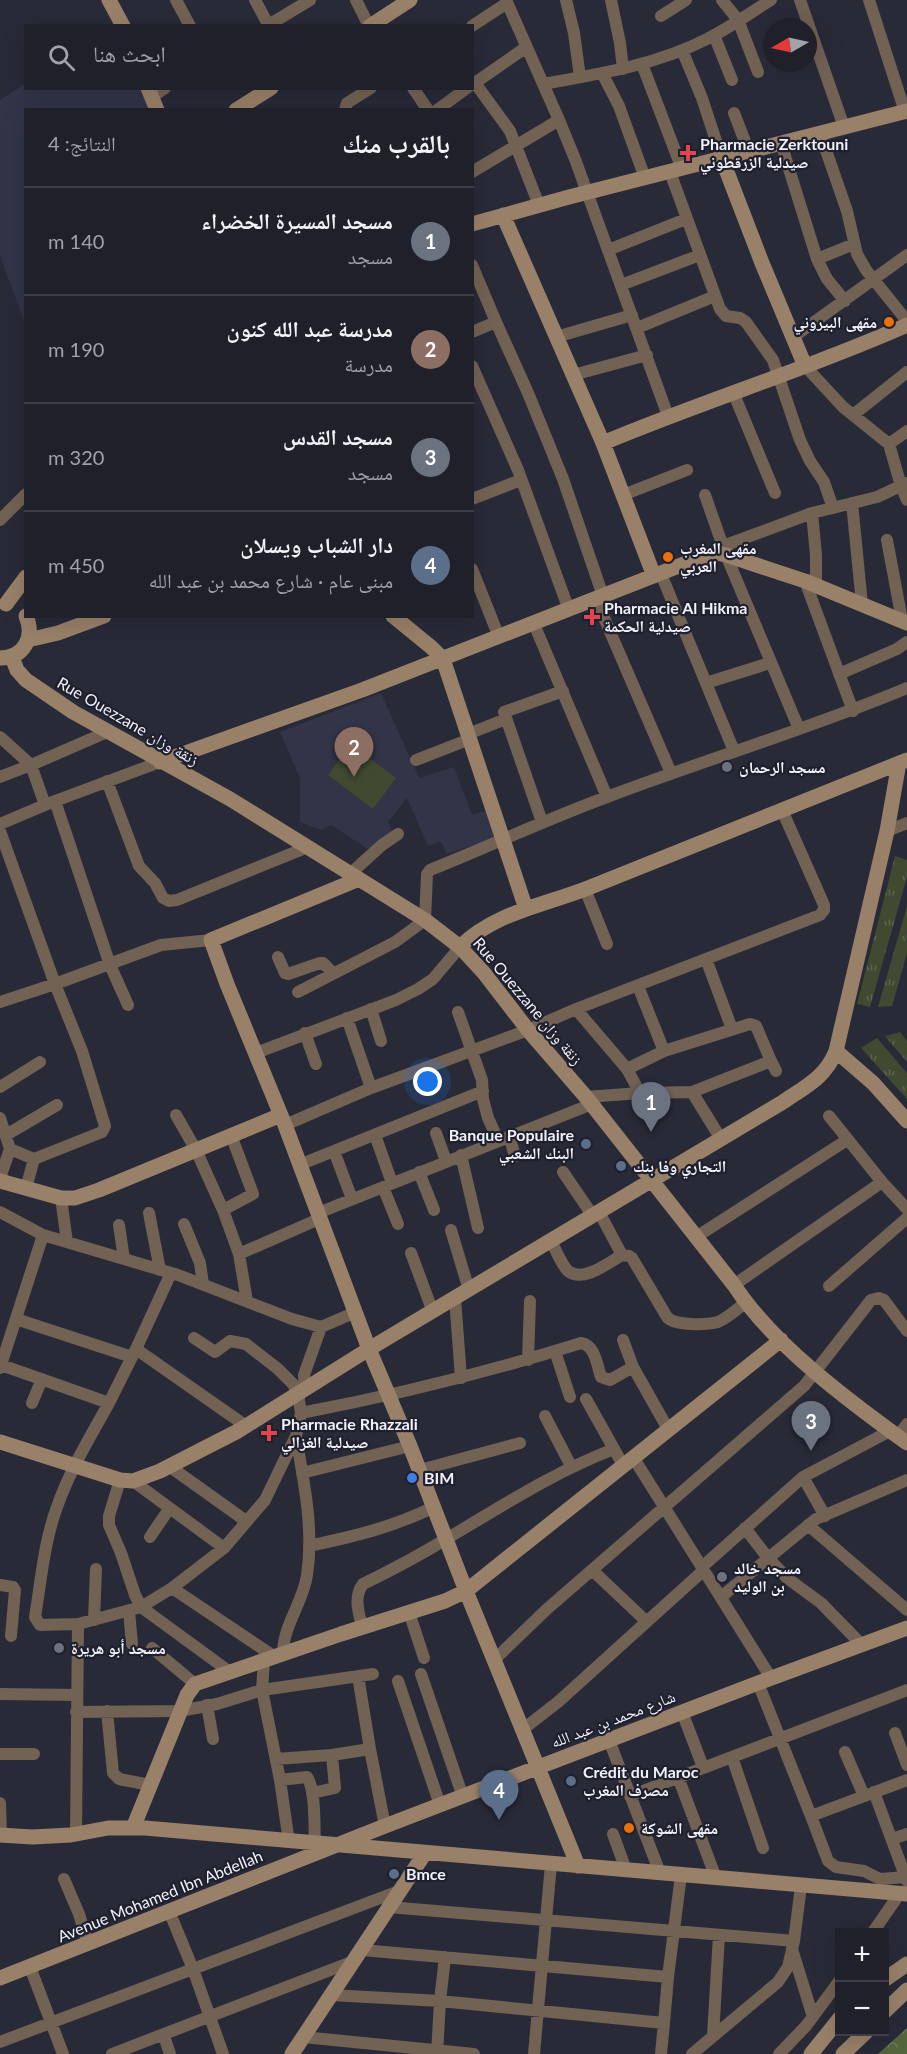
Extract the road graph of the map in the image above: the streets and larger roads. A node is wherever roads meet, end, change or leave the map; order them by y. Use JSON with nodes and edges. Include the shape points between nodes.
{"nodes":[{"id":1,"x":109,"y":0,"type":"edge"},
{"id":2,"x":255,"y":0,"type":"edge"},
{"id":3,"x":310,"y":0,"type":"edge"},
{"id":4,"x":356,"y":0,"type":"edge"},
{"id":5,"x":566,"y":0,"type":"edge"},
{"id":6,"x":610,"y":0,"type":"edge"},
{"id":7,"x":686,"y":0,"type":"edge"},
{"id":8,"x":722,"y":0,"type":"edge"},
{"id":9,"x":771,"y":0,"type":"edge"},
{"id":10,"x":800,"y":0,"type":"edge"},
{"id":11,"x":869,"y":0,"type":"edge"},
{"id":12,"x":180,"y":1,"type":"edge"},
{"id":13,"x":402,"y":2,"type":"edge"},
{"id":14,"x":506,"y":2,"type":"edge"},
{"id":15,"x":661,"y":16,"type":"dead end"},
{"id":16,"x":805,"y":18,"type":"edge"},
{"id":17,"x":738,"y":20,"type":"junction"},
{"id":18,"x":122,"y":24,"type":"edge"},
{"id":19,"x":189,"y":24,"type":"edge"},
{"id":20,"x":268,"y":24,"type":"edge"},
{"id":21,"x":271,"y":24,"type":"edge"},
{"id":22,"x":369,"y":24,"type":"edge"},
{"id":23,"x":373,"y":24,"type":"edge"},
{"id":24,"x":474,"y":25,"type":"edge"},
{"id":25,"x":714,"y":34,"type":"junction"},
{"id":26,"x":525,"y":48,"type":"junction"},
{"id":27,"x":682,"y":50,"type":"junction"},
{"id":28,"x":817,"y":58,"type":"edge"},
{"id":29,"x":642,"y":64,"type":"junction"},
{"id":30,"x":623,"y":69,"type":"junction"},
{"id":31,"x":758,"y":72,"type":"dead end"},
{"id":32,"x":602,"y":73,"type":"junction"},
{"id":33,"x":580,"y":77,"type":"junction"},
{"id":34,"x":732,"y":80,"type":"dead end"},
{"id":35,"x":474,"y":84,"type":"edge"},
{"id":36,"x":543,"y":84,"type":"junction"},
{"id":37,"x":474,"y":89,"type":"edge"},
{"id":38,"x":268,"y":90,"type":"edge"},
{"id":39,"x":368,"y":90,"type":"edge"},
{"id":40,"x":414,"y":90,"type":"edge"},
{"id":41,"x":465,"y":90,"type":"edge"},
{"id":42,"x":246,"y":107,"type":"edge"},
{"id":43,"x":345,"y":108,"type":"edge"},
{"id":44,"x":427,"y":108,"type":"edge"},
{"id":45,"x":440,"y":108,"type":"edge"},
{"id":46,"x":906,"y":112,"type":"edge"},
{"id":47,"x":734,"y":113,"type":"dead end"},
{"id":48,"x":559,"y":120,"type":"junction"},
{"id":49,"x":844,"y":127,"type":"junction"},
{"id":50,"x":820,"y":133,"type":"junction"},
{"id":51,"x":781,"y":144,"type":"junction"},
{"id":52,"x":517,"y":146,"type":"junction"},
{"id":53,"x":748,"y":152,"type":"junction"},
{"id":54,"x":722,"y":159,"type":"junction"},
{"id":55,"x":474,"y":169,"type":"edge"},
{"id":56,"x":676,"y":170,"type":"junction"},
{"id":57,"x":645,"y":178,"type":"junction"},
{"id":58,"x":588,"y":193,"type":"junction"},
{"id":59,"x":539,"y":205,"type":"junction"},
{"id":60,"x":503,"y":215,"type":"junction"},
{"id":61,"x":687,"y":219,"type":"junction"},
{"id":62,"x":474,"y":224,"type":"edge"},
{"id":63,"x":854,"y":244,"type":"junction"},
{"id":64,"x":608,"y":250,"type":"junction"},
{"id":65,"x":700,"y":255,"type":"junction"},
{"id":66,"x":907,"y":255,"type":"edge"},
{"id":67,"x":817,"y":259,"type":"junction"},
{"id":68,"x":474,"y":270,"type":"edge"},
{"id":69,"x":873,"y":279,"type":"junction"},
{"id":70,"x":621,"y":285,"type":"junction"},
{"id":71,"x":715,"y":296,"type":"junction"},
{"id":72,"x":844,"y":301,"type":"junction"},
{"id":73,"x":632,"y":315,"type":"junction"},
{"id":74,"x":496,"y":322,"type":"junction"},
{"id":75,"x":907,"y":323,"type":"edge"},
{"id":76,"x":637,"y":328,"type":"junction"},
{"id":77,"x":474,"y":331,"type":"edge"},
{"id":78,"x":556,"y":337,"type":"junction"},
{"id":79,"x":792,"y":338,"type":"junction"},
{"id":80,"x":647,"y":355,"type":"junction"},
{"id":81,"x":805,"y":366,"type":"junction"},
{"id":82,"x":907,"y":372,"type":"edge"},
{"id":83,"x":573,"y":375,"type":"junction"},
{"id":84,"x":779,"y":375,"type":"junction"},
{"id":85,"x":477,"y":390,"type":"edge"},
{"id":86,"x":733,"y":392,"type":"junction"},
{"id":87,"x":853,"y":415,"type":"junction"},
{"id":88,"x":668,"y":416,"type":"junction"},
{"id":89,"x":907,"y":431,"type":"edge"},
{"id":90,"x":603,"y":443,"type":"junction"},
{"id":91,"x":890,"y":444,"type":"junction"},
{"id":92,"x":687,"y":470,"type":"dead end"},
{"id":93,"x":521,"y":480,"type":"junction"},
{"id":94,"x":904,"y":485,"type":"edge"},
{"id":95,"x":775,"y":493,"type":"dead end"},
{"id":96,"x":623,"y":495,"type":"junction"},
{"id":97,"x":705,"y":495,"type":"dead end"},
{"id":98,"x":24,"y":496,"type":"edge"},
{"id":99,"x":474,"y":498,"type":"edge"},
{"id":100,"x":907,"y":500,"type":"edge"},
{"id":101,"x":852,"y":503,"type":"junction"},
{"id":102,"x":833,"y":508,"type":"junction"},
{"id":103,"x":812,"y":513,"type":"junction"},
{"id":104,"x":0,"y":520,"type":"edge"},
{"id":105,"x":887,"y":540,"type":"dead end"},
{"id":106,"x":725,"y":550,"type":"junction"},
{"id":107,"x":474,"y":574,"type":"edge"},
{"id":108,"x":658,"y":575,"type":"junction"},
{"id":109,"x":24,"y":579,"type":"edge"},
{"id":110,"x":810,"y":584,"type":"junction"},
{"id":111,"x":599,"y":597,"type":"junction"},
{"id":112,"x":3,"y":604,"type":"edge"},
{"id":113,"x":862,"y":604,"type":"junction"},
{"id":114,"x":569,"y":610,"type":"junction"},
{"id":115,"x":24,"y":614,"type":"edge"},
{"id":116,"x":27,"y":618,"type":"edge"},
{"id":117,"x":99,"y":618,"type":"edge"},
{"id":118,"x":395,"y":618,"type":"edge"},
{"id":119,"x":904,"y":622,"type":"edge"},
{"id":120,"x":534,"y":624,"type":"junction"},
{"id":121,"x":499,"y":637,"type":"junction"},
{"id":122,"x":28,"y":640,"type":"junction"},
{"id":123,"x":907,"y":642,"type":"edge"},
{"id":124,"x":6,"y":657,"type":"edge"},
{"id":125,"x":443,"y":659,"type":"junction"},
{"id":126,"x":770,"y":663,"type":"junction"},
{"id":127,"x":839,"y":674,"type":"junction"},
{"id":128,"x":706,"y":683,"type":"junction"},
{"id":129,"x":907,"y":688,"type":"edge"},
{"id":130,"x":563,"y":691,"type":"junction"},
{"id":131,"x":853,"y":711,"type":"junction"},
{"id":132,"x":506,"y":719,"type":"junction"},
{"id":133,"x":799,"y":729,"type":"junction"},
{"id":134,"x":107,"y":732,"type":"junction"},
{"id":135,"x":469,"y":736,"type":"junction"},
{"id":136,"x":0,"y":737,"type":"edge"},
{"id":137,"x":734,"y":752,"type":"junction"},
{"id":138,"x":417,"y":760,"type":"dead end"},
{"id":139,"x":903,"y":761,"type":"edge"},
{"id":140,"x":160,"y":762,"type":"junction"},
{"id":141,"x":31,"y":765,"type":"junction"},
{"id":142,"x":671,"y":773,"type":"junction"},
{"id":143,"x":0,"y":777,"type":"edge"},
{"id":144,"x":107,"y":781,"type":"junction"},
{"id":145,"x":607,"y":797,"type":"junction"},
{"id":146,"x":50,"y":803,"type":"junction"},
{"id":147,"x":782,"y":810,"type":"junction"},
{"id":148,"x":542,"y":822,"type":"junction"},
{"id":149,"x":907,"y":823,"type":"edge"},
{"id":150,"x":0,"y":824,"type":"edge"},
{"id":151,"x":0,"y":831,"type":"edge"},
{"id":152,"x":887,"y":831,"type":"junction"},
{"id":153,"x":398,"y":834,"type":"dead end"},
{"id":154,"x":502,"y":841,"type":"junction"},
{"id":155,"x":308,"y":847,"type":"junction"},
{"id":156,"x":355,"y":876,"type":"junction"},
{"id":157,"x":585,"y":889,"type":"junction"},
{"id":158,"x":526,"y":909,"type":"junction"},
{"id":159,"x":425,"y":920,"type":"junction"},
{"id":160,"x":211,"y":940,"type":"junction"},
{"id":161,"x":607,"y":944,"type":"dead end"},
{"id":162,"x":460,"y":947,"type":"junction"},
{"id":163,"x":278,"y":957,"type":"dead end"},
{"id":164,"x":706,"y":959,"type":"junction"},
{"id":165,"x":110,"y":965,"type":"junction"},
{"id":166,"x":333,"y":973,"type":"junction"},
{"id":167,"x":55,"y":984,"type":"junction"},
{"id":168,"x":638,"y":986,"type":"junction"},
{"id":169,"x":298,"y":992,"type":"dead end"},
{"id":170,"x":0,"y":1003,"type":"edge"},
{"id":171,"x":128,"y":1005,"type":"dead end"},
{"id":172,"x":371,"y":1009,"type":"junction"},
{"id":173,"x":576,"y":1009,"type":"junction"},
{"id":174,"x":458,"y":1012,"type":"dead end"},
{"id":175,"x":347,"y":1018,"type":"junction"},
{"id":176,"x":732,"y":1029,"type":"junction"},
{"id":177,"x":528,"y":1030,"type":"junction"},
{"id":178,"x":305,"y":1033,"type":"junction"},
{"id":179,"x":381,"y":1041,"type":"dead end"},
{"id":180,"x":472,"y":1051,"type":"junction"},
{"id":181,"x":664,"y":1051,"type":"junction"},
{"id":182,"x":836,"y":1051,"type":"junction"},
{"id":183,"x":256,"y":1053,"type":"junction"},
{"id":184,"x":40,"y":1062,"type":"dead end"},
{"id":185,"x":316,"y":1064,"type":"dead end"},
{"id":186,"x":627,"y":1069,"type":"junction"},
{"id":187,"x":0,"y":1087,"type":"edge"},
{"id":188,"x":371,"y":1088,"type":"junction"},
{"id":189,"x":483,"y":1091,"type":"junction"},
{"id":190,"x":692,"y":1092,"type":"junction"},
{"id":191,"x":640,"y":1093,"type":"junction"},
{"id":192,"x":589,"y":1101,"type":"junction"},
{"id":193,"x":57,"y":1105,"type":"dead end"},
{"id":194,"x":176,"y":1116,"type":"dead end"},
{"id":195,"x":829,"y":1116,"type":"dead end"},
{"id":196,"x":0,"y":1118,"type":"edge"},
{"id":197,"x":283,"y":1120,"type":"junction"},
{"id":198,"x":907,"y":1121,"type":"edge"},
{"id":199,"x":436,"y":1133,"type":"dead end"},
{"id":200,"x":6,"y":1135,"type":"junction"},
{"id":201,"x":231,"y":1135,"type":"junction"},
{"id":202,"x":375,"y":1135,"type":"junction"},
{"id":203,"x":504,"y":1138,"type":"junction"},
{"id":204,"x":721,"y":1139,"type":"junction"},
{"id":205,"x":847,"y":1140,"type":"junction"},
{"id":206,"x":10,"y":1149,"type":"junction"},
{"id":207,"x":196,"y":1150,"type":"junction"},
{"id":208,"x":334,"y":1151,"type":"junction"},
{"id":209,"x":461,"y":1155,"type":"junction"},
{"id":210,"x":515,"y":1156,"type":"dead end"},
{"id":211,"x":34,"y":1159,"type":"junction"},
{"id":212,"x":446,"y":1161,"type":"junction"},
{"id":213,"x":299,"y":1165,"type":"junction"},
{"id":214,"x":419,"y":1172,"type":"junction"},
{"id":215,"x":563,"y":1172,"type":"dead end"},
{"id":216,"x":0,"y":1179,"type":"edge"},
{"id":217,"x":652,"y":1180,"type":"junction"},
{"id":218,"x":882,"y":1182,"type":"junction"},
{"id":219,"x":387,"y":1185,"type":"junction"},
{"id":220,"x":26,"y":1188,"type":"junction"},
{"id":221,"x":61,"y":1198,"type":"junction"},
{"id":222,"x":352,"y":1199,"type":"junction"},
{"id":223,"x":907,"y":1209,"type":"edge"},
{"id":224,"x":223,"y":1210,"type":"junction"},
{"id":225,"x":434,"y":1210,"type":"dead end"},
{"id":226,"x":0,"y":1212,"type":"edge"},
{"id":227,"x":149,"y":1214,"type":"dead end"},
{"id":228,"x":596,"y":1214,"type":"junction"},
{"id":229,"x":319,"y":1216,"type":"junction"},
{"id":230,"x":907,"y":1218,"type":"edge"},
{"id":231,"x":184,"y":1224,"type":"dead end"},
{"id":232,"x":398,"y":1224,"type":"dead end"},
{"id":233,"x":119,"y":1225,"type":"dead end"},
{"id":234,"x":478,"y":1228,"type":"dead end"},
{"id":235,"x":451,"y":1230,"type":"dead end"},
{"id":236,"x":43,"y":1235,"type":"junction"},
{"id":237,"x":696,"y":1237,"type":"junction"},
{"id":238,"x":551,"y":1241,"type":"junction"},
{"id":239,"x":67,"y":1242,"type":"junction"},
{"id":240,"x":411,"y":1253,"type":"dead end"},
{"id":241,"x":239,"y":1254,"type":"junction"},
{"id":242,"x":622,"y":1256,"type":"junction"},
{"id":243,"x":124,"y":1259,"type":"junction"},
{"id":244,"x":166,"y":1271,"type":"junction"},
{"id":245,"x":203,"y":1284,"type":"junction"},
{"id":246,"x":734,"y":1285,"type":"junction"},
{"id":247,"x":829,"y":1286,"type":"dead end"},
{"id":248,"x":469,"y":1290,"type":"junction"},
{"id":249,"x":455,"y":1298,"type":"junction"},
{"id":250,"x":247,"y":1301,"type":"junction"},
{"id":251,"x":530,"y":1301,"type":"dead end"},
{"id":252,"x":745,"y":1303,"type":"junction"},
{"id":253,"x":433,"y":1311,"type":"junction"},
{"id":254,"x":356,"y":1312,"type":"junction"},
{"id":255,"x":16,"y":1319,"type":"junction"},
{"id":256,"x":321,"y":1328,"type":"junction"},
{"id":257,"x":907,"y":1331,"type":"edge"},
{"id":258,"x":194,"y":1338,"type":"dead end"},
{"id":259,"x":623,"y":1340,"type":"dead end"},
{"id":260,"x":781,"y":1340,"type":"junction"},
{"id":261,"x":369,"y":1349,"type":"junction"},
{"id":262,"x":555,"y":1351,"type":"junction"},
{"id":263,"x":134,"y":1353,"type":"junction"},
{"id":264,"x":528,"y":1360,"type":"junction"},
{"id":265,"x":1,"y":1367,"type":"edge"},
{"id":266,"x":633,"y":1367,"type":"junction"},
{"id":267,"x":816,"y":1371,"type":"junction"},
{"id":268,"x":461,"y":1378,"type":"junction"},
{"id":269,"x":42,"y":1379,"type":"junction"},
{"id":270,"x":301,"y":1392,"type":"junction"},
{"id":271,"x":387,"y":1396,"type":"junction"},
{"id":272,"x":570,"y":1397,"type":"dead end"},
{"id":273,"x":586,"y":1399,"type":"dead end"},
{"id":274,"x":33,"y":1403,"type":"dead end"},
{"id":275,"x":109,"y":1403,"type":"junction"},
{"id":276,"x":302,"y":1413,"type":"junction"},
{"id":277,"x":545,"y":1416,"type":"dead end"},
{"id":278,"x":246,"y":1426,"type":"junction"},
{"id":279,"x":668,"y":1429,"type":"junction"},
{"id":280,"x":900,"y":1434,"type":"edge"},
{"id":281,"x":296,"y":1436,"type":"junction"},
{"id":282,"x":0,"y":1442,"type":"edge"},
{"id":283,"x":520,"y":1443,"type":"dead end"},
{"id":284,"x":410,"y":1446,"type":"junction"},
{"id":285,"x":614,"y":1449,"type":"junction"},
{"id":286,"x":628,"y":1461,"type":"junction"},
{"id":287,"x":74,"y":1466,"type":"junction"},
{"id":288,"x":571,"y":1466,"type":"junction"},
{"id":289,"x":169,"y":1467,"type":"junction"},
{"id":290,"x":420,"y":1470,"type":"junction"},
{"id":291,"x":302,"y":1473,"type":"junction"},
{"id":292,"x":803,"y":1477,"type":"junction"},
{"id":293,"x":127,"y":1480,"type":"junction"},
{"id":294,"x":907,"y":1480,"type":"edge"},
{"id":295,"x":434,"y":1508,"type":"junction"},
{"id":296,"x":666,"y":1508,"type":"junction"},
{"id":297,"x":169,"y":1509,"type":"junction"},
{"id":298,"x":825,"y":1516,"type":"junction"},
{"id":299,"x":246,"y":1521,"type":"junction"},
{"id":300,"x":808,"y":1525,"type":"junction"},
{"id":301,"x":745,"y":1528,"type":"junction"},
{"id":302,"x":150,"y":1537,"type":"dead end"},
{"id":303,"x":445,"y":1540,"type":"junction"},
{"id":304,"x":309,"y":1546,"type":"junction"},
{"id":305,"x":224,"y":1548,"type":"junction"},
{"id":306,"x":768,"y":1558,"type":"junction"},
{"id":307,"x":703,"y":1568,"type":"junction"},
{"id":308,"x":96,"y":1569,"type":"dead end"},
{"id":309,"x":592,"y":1570,"type":"junction"},
{"id":310,"x":0,"y":1585,"type":"edge"},
{"id":311,"x":172,"y":1588,"type":"junction"},
{"id":312,"x":466,"y":1591,"type":"junction"},
{"id":313,"x":721,"y":1597,"type":"junction"},
{"id":314,"x":135,"y":1609,"type":"junction"},
{"id":315,"x":907,"y":1610,"type":"edge"},
{"id":316,"x":409,"y":1612,"type":"junction"},
{"id":317,"x":94,"y":1620,"type":"junction"},
{"id":318,"x":647,"y":1622,"type":"junction"},
{"id":319,"x":78,"y":1624,"type":"junction"},
{"id":320,"x":362,"y":1627,"type":"junction"},
{"id":321,"x":907,"y":1628,"type":"edge"},
{"id":322,"x":11,"y":1636,"type":"dead end"},
{"id":323,"x":132,"y":1644,"type":"dead end"},
{"id":324,"x":862,"y":1645,"type":"junction"},
{"id":325,"x":152,"y":1648,"type":"dead end"},
{"id":326,"x":274,"y":1657,"type":"junction"},
{"id":327,"x":424,"y":1658,"type":"dead end"},
{"id":328,"x":494,"y":1660,"type":"junction"},
{"id":329,"x":230,"y":1672,"type":"junction"},
{"id":330,"x":373,"y":1674,"type":"dead end"},
{"id":331,"x":421,"y":1674,"type":"dead end"},
{"id":332,"x":358,"y":1676,"type":"junction"},
{"id":333,"x":398,"y":1681,"type":"dead end"},
{"id":334,"x":764,"y":1681,"type":"junction"},
{"id":335,"x":195,"y":1684,"type":"junction"},
{"id":336,"x":262,"y":1690,"type":"junction"},
{"id":337,"x":907,"y":1690,"type":"edge"},
{"id":338,"x":0,"y":1694,"type":"edge"},
{"id":339,"x":77,"y":1695,"type":"junction"},
{"id":340,"x":207,"y":1705,"type":"junction"},
{"id":341,"x":107,"y":1711,"type":"junction"},
{"id":342,"x":180,"y":1711,"type":"junction"},
{"id":343,"x":76,"y":1712,"type":"junction"},
{"id":344,"x":682,"y":1712,"type":"junction"},
{"id":345,"x":522,"y":1730,"type":"junction"},
{"id":346,"x":895,"y":1733,"type":"dead end"},
{"id":347,"x":780,"y":1738,"type":"junction"},
{"id":348,"x":213,"y":1739,"type":"dead end"},
{"id":349,"x":609,"y":1740,"type":"junction"},
{"id":350,"x":370,"y":1749,"type":"junction"},
{"id":351,"x":845,"y":1752,"type":"dead end"},
{"id":352,"x":0,"y":1754,"type":"edge"},
{"id":353,"x":34,"y":1754,"type":"dead end"},
{"id":354,"x":332,"y":1755,"type":"junction"},
{"id":355,"x":732,"y":1757,"type":"junction"},
{"id":356,"x":276,"y":1759,"type":"junction"},
{"id":357,"x":907,"y":1765,"type":"edge"},
{"id":358,"x":703,"y":1767,"type":"junction"},
{"id":359,"x":538,"y":1768,"type":"junction"},
{"id":360,"x":678,"y":1777,"type":"junction"},
{"id":361,"x":907,"y":1779,"type":"edge"},
{"id":362,"x":280,"y":1780,"type":"junction"},
{"id":363,"x":150,"y":1785,"type":"junction"},
{"id":364,"x":312,"y":1793,"type":"junction"},
{"id":365,"x":869,"y":1794,"type":"junction"},
{"id":366,"x":630,"y":1796,"type":"junction"},
{"id":367,"x":463,"y":1797,"type":"junction"},
{"id":368,"x":0,"y":1803,"type":"edge"},
{"id":369,"x":440,"y":1805,"type":"junction"},
{"id":370,"x":811,"y":1816,"type":"junction"},
{"id":371,"x":385,"y":1826,"type":"junction"},
{"id":372,"x":133,"y":1828,"type":"junction"},
{"id":373,"x":76,"y":1834,"type":"junction"},
{"id":374,"x":613,"y":1834,"type":"dead end"},
{"id":375,"x":907,"y":1834,"type":"edge"},
{"id":376,"x":0,"y":1835,"type":"edge"},
{"id":377,"x":892,"y":1839,"type":"junction"},
{"id":378,"x":289,"y":1842,"type":"junction"},
{"id":379,"x":315,"y":1844,"type":"junction"},
{"id":380,"x":334,"y":1846,"type":"junction"},
{"id":381,"x":763,"y":1848,"type":"dead end"},
{"id":382,"x":425,"y":1853,"type":"junction"},
{"id":383,"x":551,"y":1864,"type":"junction"},
{"id":384,"x":578,"y":1866,"type":"junction"},
{"id":385,"x":626,"y":1870,"type":"junction"},
{"id":386,"x":660,"y":1873,"type":"junction"},
{"id":387,"x":681,"y":1875,"type":"junction"},
{"id":388,"x":716,"y":1878,"type":"junction"},
{"id":389,"x":64,"y":1879,"type":"dead end"},
{"id":390,"x":801,"y":1886,"type":"junction"},
{"id":391,"x":905,"y":1886,"type":"edge"},
{"id":392,"x":399,"y":1891,"type":"junction"},
{"id":393,"x":388,"y":1907,"type":"junction"},
{"id":394,"x":169,"y":1911,"type":"junction"},
{"id":395,"x":546,"y":1919,"type":"junction"},
{"id":396,"x":876,"y":1928,"type":"edge"},
{"id":397,"x":674,"y":1930,"type":"junction"},
{"id":398,"x":720,"y":1935,"type":"junction"},
{"id":399,"x":88,"y":1944,"type":"junction"},
{"id":400,"x":793,"y":1945,"type":"junction"},
{"id":401,"x":358,"y":1955,"type":"junction"},
{"id":402,"x":445,"y":1957,"type":"junction"},
{"id":403,"x":907,"y":1964,"type":"edge"},
{"id":404,"x":542,"y":1965,"type":"junction"},
{"id":405,"x":30,"y":1967,"type":"junction"},
{"id":406,"x":193,"y":1969,"type":"junction"},
{"id":407,"x":668,"y":1977,"type":"junction"},
{"id":408,"x":889,"y":1977,"type":"edge"},
{"id":409,"x":0,"y":1978,"type":"edge"},
{"id":410,"x":839,"y":1982,"type":"edge"},
{"id":411,"x":907,"y":1990,"type":"edge"},
{"id":412,"x":331,"y":1995,"type":"junction"},
{"id":413,"x":440,"y":2001,"type":"junction"},
{"id":414,"x":889,"y":2008,"type":"edge"},
{"id":415,"x":538,"y":2011,"type":"junction"},
{"id":416,"x":210,"y":2017,"type":"junction"},
{"id":417,"x":813,"y":2017,"type":"junction"},
{"id":418,"x":52,"y":2022,"type":"junction"},
{"id":419,"x":664,"y":2024,"type":"junction"},
{"id":420,"x":835,"y":2024,"type":"edge"},
{"id":421,"x":164,"y":2036,"type":"junction"},
{"id":422,"x":713,"y":2036,"type":"junction"},
{"id":423,"x":861,"y":2036,"type":"edge"},
{"id":424,"x":303,"y":2037,"type":"junction"},
{"id":425,"x":325,"y":2041,"type":"junction"},
{"id":426,"x":0,"y":2042,"type":"edge"},
{"id":427,"x":391,"y":2050,"type":"edge"},
{"id":428,"x":437,"y":2052,"type":"edge"},
{"id":429,"x":63,"y":2054,"type":"edge"},
{"id":430,"x":112,"y":2054,"type":"edge"},
{"id":431,"x":170,"y":2054,"type":"edge"},
{"id":432,"x":223,"y":2054,"type":"edge"},
{"id":433,"x":292,"y":2054,"type":"edge"},
{"id":434,"x":330,"y":2054,"type":"edge"},
{"id":435,"x":474,"y":2054,"type":"edge"},
{"id":436,"x":534,"y":2054,"type":"edge"},
{"id":437,"x":661,"y":2054,"type":"edge"},
{"id":438,"x":692,"y":2054,"type":"edge"},
{"id":439,"x":779,"y":2054,"type":"edge"},
{"id":440,"x":811,"y":2054,"type":"edge"},
{"id":441,"x":843,"y":2054,"type":"edge"}],
"edges":[{"from":1,"to":18,"type":"street"},
{"from":2,"to":20,"type":"street"},
{"from":3,"to":21,"type":"street"},
{"from":4,"to":22,"type":"street"},
{"from":5,"to":33,"type":"street"},
{"from":6,"to":30,"type":"street"},
{"from":7,"to":15,"type":"street"},
{"from":8,"to":17,"type":"street"},
{"from":9,"to":17,"type":"street"},
{"from":10,"to":16,"type":"street"},
{"from":11,"to":46,"type":"street"},
{"from":12,"to":19,"type":"street"},
{"from":13,"to":23,"type":"street"},
{"from":14,"to":24,"type":"street"},
{"from":14,"to":26,"type":"street"},
{"from":17,"to":25,"type":"street"},
{"from":17,"to":31,"type":"street"},
{"from":25,"to":27,"type":"street"},
{"from":25,"to":34,"type":"street"},
{"from":26,"to":35,"type":"street"},
{"from":26,"to":36,"type":"street"},
{"from":27,"to":29,"type":"street"},
{"from":27,"to":54,"type":"street"},
{"from":28,"to":49,"type":"street"},
{"from":29,"to":30,"type":"street"},
{"from":29,"to":56,"type":"street"},
{"from":30,"to":32,"type":"street"},
{"from":32,"to":33,"type":"street"},
{"from":32,"to":57,"type":"street"},
{"from":33,"to":36,"type":"street"},
{"from":36,"to":48,"type":"street"},
{"from":37,"to":52,"type":"street","via":[[505,123]]},
{"from":38,"to":42,"type":"street"},
{"from":39,"to":43,"type":"street","via":[[346,103]]},
{"from":40,"to":44,"type":"street"},
{"from":41,"to":45,"type":"street"},
{"from":46,"to":49,"type":"street"},
{"from":47,"to":53,"type":"street"},
{"from":48,"to":52,"type":"street"},
{"from":48,"to":58,"type":"street"},
{"from":49,"to":50,"type":"street"},
{"from":50,"to":51,"type":"street"},
{"from":50,"to":63,"type":"street"},
{"from":51,"to":53,"type":"street"},
{"from":51,"to":67,"type":"street"},
{"from":52,"to":55,"type":"street"},
{"from":52,"to":59,"type":"street"},
{"from":53,"to":54,"type":"street"},
{"from":54,"to":56,"type":"street"},
{"from":54,"to":79,"type":"street"},
{"from":56,"to":57,"type":"street"},
{"from":56,"to":61,"type":"street"},
{"from":57,"to":58,"type":"street"},
{"from":58,"to":59,"type":"street"},
{"from":58,"to":64,"type":"street"},
{"from":59,"to":60,"type":"street"},
{"from":60,"to":62,"type":"street"},
{"from":60,"to":78,"type":"street"},
{"from":61,"to":64,"type":"street"},
{"from":61,"to":65,"type":"street"},
{"from":63,"to":67,"type":"street"},
{"from":63,"to":69,"type":"street"},
{"from":64,"to":70,"type":"street"},
{"from":65,"to":70,"type":"street"},
{"from":65,"to":71,"type":"street"},
{"from":66,"to":69,"type":"street"},
{"from":67,"to":72,"type":"street"},
{"from":68,"to":74,"type":"street"},
{"from":69,"to":72,"type":"street"},
{"from":69,"to":75,"type":"street"},
{"from":70,"to":73,"type":"street"},
{"from":71,"to":76,"type":"street"},
{"from":71,"to":84,"type":"street","via":[[723,314],[746,322]]},
{"from":72,"to":79,"type":"street"},
{"from":73,"to":76,"type":"street"},
{"from":73,"to":78,"type":"street"},
{"from":74,"to":77,"type":"street"},
{"from":74,"to":111,"type":"street","via":[[563,479]]},
{"from":75,"to":81,"type":"street"},
{"from":76,"to":80,"type":"street"},
{"from":78,"to":83,"type":"street"},
{"from":79,"to":81,"type":"street"},
{"from":80,"to":83,"type":"street"},
{"from":80,"to":88,"type":"street"},
{"from":81,"to":84,"type":"street"},
{"from":81,"to":87,"type":"street"},
{"from":82,"to":87,"type":"street"},
{"from":83,"to":90,"type":"street"},
{"from":84,"to":86,"type":"street"},
{"from":84,"to":102,"type":"street","via":[[800,440],[824,482]]},
{"from":85,"to":93,"type":"street"},
{"from":86,"to":88,"type":"street"},
{"from":86,"to":95,"type":"street"},
{"from":87,"to":91,"type":"street"},
{"from":88,"to":90,"type":"street"},
{"from":89,"to":91,"type":"street"},
{"from":90,"to":96,"type":"street"},
{"from":91,"to":94,"type":"street"},
{"from":92,"to":96,"type":"street"},
{"from":93,"to":99,"type":"street"},
{"from":93,"to":114,"type":"street"},
{"from":94,"to":100,"type":"street"},
{"from":94,"to":101,"type":"street"},
{"from":96,"to":108,"type":"street"},
{"from":97,"to":106,"type":"street"},
{"from":98,"to":104,"type":"street"},
{"from":101,"to":102,"type":"street"},
{"from":101,"to":113,"type":"street"},
{"from":102,"to":103,"type":"street"},
{"from":103,"to":106,"type":"street"},
{"from":103,"to":110,"type":"street","via":[[816,555]]},
{"from":105,"to":119,"type":"street"},
{"from":106,"to":108,"type":"street"},
{"from":106,"to":110,"type":"street"},
{"from":106,"to":126,"type":"street"},
{"from":107,"to":121,"type":"street"},
{"from":108,"to":111,"type":"street"},
{"from":108,"to":128,"type":"street"},
{"from":109,"to":112,"type":"street"},
{"from":110,"to":113,"type":"street"},
{"from":110,"to":127,"type":"street"},
{"from":111,"to":114,"type":"street"},
{"from":111,"to":142,"type":"street"},
{"from":112,"to":115,"type":"street"},
{"from":113,"to":119,"type":"street"},
{"from":114,"to":120,"type":"street"},
{"from":116,"to":122,"type":"street"},
{"from":117,"to":122,"type":"street"},
{"from":118,"to":125,"type":"street"},
{"from":120,"to":121,"type":"street"},
{"from":120,"to":130,"type":"street"},
{"from":121,"to":125,"type":"street"},
{"from":122,"to":124,"type":"street","via":[[22,650]]},
{"from":123,"to":127,"type":"street"},
{"from":124,"to":134,"type":"street","name":"Rue Ouezzane زنقة وزان","via":[[26,680]]},
{"from":125,"to":135,"type":"street"},
{"from":125,"to":140,"type":"street"},
{"from":126,"to":128,"type":"street"},
{"from":126,"to":133,"type":"street"},
{"from":127,"to":131,"type":"street"},
{"from":128,"to":137,"type":"street"},
{"from":129,"to":131,"type":"street"},
{"from":130,"to":132,"type":"street","via":[[505,711]]},
{"from":130,"to":145,"type":"street"},
{"from":131,"to":133,"type":"street"},
{"from":132,"to":135,"type":"street"},
{"from":132,"to":148,"type":"street"},
{"from":133,"to":137,"type":"street"},
{"from":134,"to":140,"type":"street","name":"Rue Ouezzane زنقة وزان"},
{"from":134,"to":141,"type":"street"},
{"from":135,"to":138,"type":"street"},
{"from":135,"to":154,"type":"street"},
{"from":136,"to":141,"type":"street"},
{"from":137,"to":142,"type":"street"},
{"from":139,"to":147,"type":"street"},
{"from":139,"to":152,"type":"street"},
{"from":140,"to":144,"type":"street"},
{"from":140,"to":155,"type":"street","name":"Rue Ouezzane زنقة وزان"},
{"from":141,"to":143,"type":"street"},
{"from":141,"to":146,"type":"street"},
{"from":142,"to":145,"type":"street"},
{"from":144,"to":146,"type":"street"},
{"from":144,"to":155,"type":"street","via":[[140,866],[168,901]]},
{"from":145,"to":148,"type":"street"},
{"from":146,"to":150,"type":"street"},
{"from":146,"to":165,"type":"street"},
{"from":147,"to":157,"type":"street"},
{"from":147,"to":164,"type":"street","via":[[824,910],[820,915]]},
{"from":148,"to":154,"type":"street"},
{"from":149,"to":152,"type":"street"},
{"from":151,"to":167,"type":"street"},
{"from":152,"to":182,"type":"street"},
{"from":153,"to":156,"type":"street","via":[[382,845]]},
{"from":154,"to":158,"type":"street"},
{"from":154,"to":159,"type":"street","via":[[427,872]]},
{"from":155,"to":156,"type":"street","name":"Rue Ouezzane زنقة وزان"},
{"from":156,"to":159,"type":"street","name":"Rue Ouezzane زنقة وزان"},
{"from":156,"to":160,"type":"street"},
{"from":157,"to":158,"type":"street"},
{"from":157,"to":161,"type":"street"},
{"from":158,"to":162,"type":"street","via":[[471,935]]},
{"from":159,"to":162,"type":"street","name":"Rue Ouezzane زنقة وزان"},
{"from":159,"to":166,"type":"street","via":[[394,942]]},
{"from":160,"to":165,"type":"street","via":[[161,945]]},
{"from":160,"to":183,"type":"street"},
{"from":162,"to":172,"type":"street","via":[[433,979]]},
{"from":162,"to":177,"type":"street","name":"Rue Ouezzane زنقة وزان"},
{"from":163,"to":166,"type":"street","via":[[288,974],[320,963]]},
{"from":164,"to":168,"type":"street"},
{"from":164,"to":176,"type":"street"},
{"from":165,"to":167,"type":"street"},
{"from":165,"to":171,"type":"street"},
{"from":166,"to":169,"type":"street"},
{"from":167,"to":170,"type":"street"},
{"from":167,"to":211,"type":"street","via":[[82,1051],[105,1126],[102,1132]]},
{"from":168,"to":173,"type":"street"},
{"from":168,"to":181,"type":"street"},
{"from":172,"to":175,"type":"street"},
{"from":172,"to":179,"type":"street"},
{"from":173,"to":177,"type":"street"},
{"from":173,"to":186,"type":"street"},
{"from":174,"to":180,"type":"street"},
{"from":175,"to":178,"type":"street"},
{"from":175,"to":188,"type":"street"},
{"from":176,"to":181,"type":"street"},
{"from":176,"to":190,"type":"street","via":[[756,1026],[773,1066]]},
{"from":177,"to":180,"type":"street"},
{"from":177,"to":192,"type":"street","name":"Rue Ouezzane زنقة وزان"},
{"from":178,"to":183,"type":"street"},
{"from":178,"to":185,"type":"street"},
{"from":180,"to":188,"type":"street"},
{"from":180,"to":189,"type":"street"},
{"from":181,"to":186,"type":"street"},
{"from":182,"to":198,"type":"street","via":[[873,1083]]},
{"from":182,"to":204,"type":"street","via":[[820,1077]]},
{"from":183,"to":197,"type":"street"},
{"from":184,"to":187,"type":"street"},
{"from":186,"to":191,"type":"street"},
{"from":188,"to":197,"type":"street"},
{"from":189,"to":202,"type":"street"},
{"from":189,"to":203,"type":"street","via":[[488,1118]]},
{"from":190,"to":191,"type":"street"},
{"from":190,"to":204,"type":"street"},
{"from":191,"to":192,"type":"street"},
{"from":192,"to":203,"type":"street"},
{"from":192,"to":217,"type":"street","name":"Rue Ouezzane زنقة وزان"},
{"from":193,"to":200,"type":"street"},
{"from":194,"to":207,"type":"street"},
{"from":195,"to":205,"type":"street"},
{"from":196,"to":200,"type":"street"},
{"from":197,"to":201,"type":"street"},
{"from":197,"to":213,"type":"street"},
{"from":199,"to":212,"type":"street"},
{"from":200,"to":206,"type":"street"},
{"from":201,"to":207,"type":"street"},
{"from":201,"to":224,"type":"street","via":[[254,1194]]},
{"from":202,"to":208,"type":"street"},
{"from":202,"to":219,"type":"street"},
{"from":203,"to":209,"type":"street"},
{"from":203,"to":210,"type":"street"},
{"from":204,"to":217,"type":"street"},
{"from":205,"to":218,"type":"street"},
{"from":205,"to":237,"type":"street"},
{"from":206,"to":211,"type":"street"},
{"from":206,"to":216,"type":"street"},
{"from":207,"to":221,"type":"street","via":[[99,1190]]},
{"from":207,"to":224,"type":"street"},
{"from":208,"to":213,"type":"street"},
{"from":208,"to":222,"type":"street"},
{"from":209,"to":212,"type":"street"},
{"from":209,"to":234,"type":"street"},
{"from":211,"to":220,"type":"street"},
{"from":212,"to":214,"type":"street"},
{"from":213,"to":229,"type":"street"},
{"from":214,"to":219,"type":"street"},
{"from":214,"to":225,"type":"street"},
{"from":215,"to":228,"type":"street"},
{"from":216,"to":220,"type":"street"},
{"from":217,"to":228,"type":"street"},
{"from":217,"to":237,"type":"street","name":"Rue Ouezzane زنقة وزان"},
{"from":218,"to":223,"type":"street"},
{"from":218,"to":246,"type":"street"},
{"from":219,"to":222,"type":"street"},
{"from":219,"to":232,"type":"street"},
{"from":220,"to":221,"type":"street"},
{"from":221,"to":239,"type":"street"},
{"from":222,"to":229,"type":"street"},
{"from":224,"to":241,"type":"street"},
{"from":226,"to":236,"type":"street"},
{"from":227,"to":244,"type":"street"},
{"from":228,"to":238,"type":"street"},
{"from":228,"to":242,"type":"street"},
{"from":229,"to":241,"type":"street"},
{"from":229,"to":254,"type":"street"},
{"from":230,"to":247,"type":"street"},
{"from":231,"to":245,"type":"street","via":[[200,1263]]},
{"from":233,"to":243,"type":"street"},
{"from":235,"to":248,"type":"street"},
{"from":236,"to":239,"type":"street"},
{"from":236,"to":255,"type":"street"},
{"from":237,"to":246,"type":"street","name":"Rue Ouezzane زنقة وزان"},
{"from":238,"to":242,"type":"street","via":[[569,1271],[580,1275]]},
{"from":238,"to":248,"type":"street"},
{"from":239,"to":243,"type":"street"},
{"from":240,"to":253,"type":"street"},
{"from":241,"to":250,"type":"street"},
{"from":242,"to":252,"type":"street","via":[[632,1258],[673,1322],[717,1322]]},
{"from":243,"to":244,"type":"street"},
{"from":244,"to":245,"type":"street"},
{"from":244,"to":263,"type":"street"},
{"from":245,"to":250,"type":"street"},
{"from":246,"to":252,"type":"street","name":"Rue Ouezzane زنقة وزان"},
{"from":248,"to":249,"type":"street"},
{"from":249,"to":253,"type":"street"},
{"from":249,"to":268,"type":"street"},
{"from":250,"to":256,"type":"street"},
{"from":251,"to":264,"type":"street"},
{"from":252,"to":260,"type":"street","name":"Rue Ouezzane زنقة وزان"},
{"from":253,"to":261,"type":"street"},
{"from":254,"to":256,"type":"street"},
{"from":254,"to":261,"type":"street"},
{"from":255,"to":263,"type":"street"},
{"from":255,"to":265,"type":"street"},
{"from":256,"to":270,"type":"street"},
{"from":257,"to":267,"type":"street","via":[[884,1300],[875,1298]]},
{"from":258,"to":270,"type":"street","via":[[215,1352],[230,1341],[246,1344]]},
{"from":259,"to":266,"type":"street"},
{"from":260,"to":267,"type":"street","name":"Rue Ouezzane زنقة وزان"},
{"from":260,"to":279,"type":"street"},
{"from":261,"to":270,"type":"street"},
{"from":261,"to":271,"type":"street"},
{"from":262,"to":264,"type":"street"},
{"from":262,"to":266,"type":"street","via":[[586,1344],[606,1380]]},
{"from":262,"to":272,"type":"street"},
{"from":263,"to":275,"type":"street"},
{"from":263,"to":278,"type":"street"},
{"from":264,"to":268,"type":"street"},
{"from":265,"to":269,"type":"street"},
{"from":266,"to":279,"type":"street"},
{"from":267,"to":280,"type":"street","name":"Rue Ouezzane زنقة وزان","via":[[862,1410]]},
{"from":267,"to":296,"type":"street"},
{"from":268,"to":271,"type":"street"},
{"from":269,"to":274,"type":"street"},
{"from":269,"to":275,"type":"street"},
{"from":270,"to":276,"type":"street"},
{"from":270,"to":278,"type":"street"},
{"from":271,"to":276,"type":"street"},
{"from":271,"to":284,"type":"street"},
{"from":273,"to":285,"type":"street"},
{"from":275,"to":287,"type":"street"},
{"from":276,"to":281,"type":"street"},
{"from":277,"to":288,"type":"street"},
{"from":278,"to":289,"type":"street"},
{"from":279,"to":286,"type":"street"},
{"from":280,"to":292,"type":"street"},
{"from":281,"to":291,"type":"street"},
{"from":281,"to":299,"type":"street","via":[[265,1500]]},
{"from":282,"to":287,"type":"street"},
{"from":283,"to":290,"type":"street"},
{"from":284,"to":290,"type":"street"},
{"from":284,"to":291,"type":"street"},
{"from":285,"to":286,"type":"street"},
{"from":285,"to":288,"type":"street"},
{"from":286,"to":296,"type":"street"},
{"from":286,"to":312,"type":"street"},
{"from":287,"to":293,"type":"street"},
{"from":287,"to":319,"type":"street","via":[[56,1509],[35,1617],[40,1625]]},
{"from":288,"to":303,"type":"street"},
{"from":289,"to":293,"type":"street"},
{"from":289,"to":299,"type":"street"},
{"from":290,"to":295,"type":"street"},
{"from":291,"to":304,"type":"street"},
{"from":292,"to":298,"type":"street"},
{"from":292,"to":301,"type":"street"},
{"from":293,"to":297,"type":"street"},
{"from":293,"to":314,"type":"street","via":[[109,1525],[135,1595]]},
{"from":294,"to":298,"type":"street"},
{"from":295,"to":303,"type":"street"},
{"from":295,"to":304,"type":"street","via":[[383,1529]]},
{"from":296,"to":307,"type":"street"},
{"from":296,"to":309,"type":"street"},
{"from":297,"to":302,"type":"street"},
{"from":297,"to":305,"type":"street"},
{"from":298,"to":300,"type":"street"},
{"from":299,"to":305,"type":"street"},
{"from":300,"to":306,"type":"street"},
{"from":300,"to":315,"type":"street"},
{"from":301,"to":306,"type":"street"},
{"from":301,"to":307,"type":"street"},
{"from":303,"to":312,"type":"street"},
{"from":303,"to":320,"type":"street","via":[[363,1584],[357,1600]]},
{"from":304,"to":326,"type":"street","via":[[304,1587]]},
{"from":305,"to":311,"type":"street"},
{"from":306,"to":313,"type":"street"},
{"from":306,"to":324,"type":"street"},
{"from":307,"to":313,"type":"street"},
{"from":307,"to":318,"type":"street"},
{"from":308,"to":317,"type":"street"},
{"from":309,"to":318,"type":"street"},
{"from":309,"to":328,"type":"street"},
{"from":310,"to":322,"type":"street","via":[[15,1590]]},
{"from":311,"to":314,"type":"street"},
{"from":311,"to":326,"type":"street"},
{"from":312,"to":316,"type":"street"},
{"from":312,"to":328,"type":"street"},
{"from":313,"to":334,"type":"street"},
{"from":314,"to":317,"type":"street"},
{"from":314,"to":323,"type":"street"},
{"from":314,"to":329,"type":"street"},
{"from":316,"to":320,"type":"street"},
{"from":316,"to":327,"type":"street"},
{"from":317,"to":319,"type":"street"},
{"from":318,"to":345,"type":"street"},
{"from":319,"to":339,"type":"street"},
{"from":320,"to":326,"type":"street"},
{"from":321,"to":324,"type":"street","name":"شارع محمد بن عبد الله"},
{"from":324,"to":334,"type":"street","name":"شارع محمد بن عبد الله"},
{"from":325,"to":335,"type":"street"},
{"from":326,"to":329,"type":"street"},
{"from":326,"to":336,"type":"street"},
{"from":328,"to":345,"type":"street"},
{"from":329,"to":335,"type":"street"},
{"from":330,"to":332,"type":"street"},
{"from":331,"to":367,"type":"street"},
{"from":332,"to":336,"type":"street"},
{"from":332,"to":350,"type":"street"},
{"from":333,"to":369,"type":"street"},
{"from":334,"to":344,"type":"street","name":"شارع محمد بن عبد الله"},
{"from":334,"to":347,"type":"street"},
{"from":335,"to":342,"type":"street"},
{"from":336,"to":340,"type":"street"},
{"from":336,"to":356,"type":"street"},
{"from":337,"to":347,"type":"street"},
{"from":338,"to":339,"type":"street"},
{"from":339,"to":343,"type":"street"},
{"from":340,"to":342,"type":"street"},
{"from":340,"to":348,"type":"street"},
{"from":341,"to":342,"type":"street"},
{"from":341,"to":343,"type":"street"},
{"from":341,"to":363,"type":"street","via":[[113,1773],[119,1779]]},
{"from":342,"to":363,"type":"street"},
{"from":343,"to":373,"type":"street"},
{"from":344,"to":349,"type":"street","name":"شارع محمد بن عبد الله"},
{"from":344,"to":358,"type":"street"},
{"from":345,"to":359,"type":"street"},
{"from":346,"to":357,"type":"street"},
{"from":347,"to":355,"type":"street"},
{"from":347,"to":370,"type":"street"},
{"from":349,"to":359,"type":"street","name":"شارع محمد بن عبد الله"},
{"from":349,"to":366,"type":"street"},
{"from":350,"to":354,"type":"street"},
{"from":350,"to":371,"type":"street"},
{"from":351,"to":365,"type":"street"},
{"from":352,"to":353,"type":"street"},
{"from":354,"to":356,"type":"street"},
{"from":354,"to":364,"type":"street","via":[[335,1788]]},
{"from":355,"to":358,"type":"street"},
{"from":355,"to":381,"type":"street"},
{"from":356,"to":362,"type":"street"},
{"from":358,"to":360,"type":"street"},
{"from":359,"to":367,"type":"street","name":"شارع محمد بن عبد الله"},
{"from":359,"to":384,"type":"street"},
{"from":360,"to":366,"type":"street"},
{"from":360,"to":388,"type":"street"},
{"from":361,"to":365,"type":"street"},
{"from":362,"to":364,"type":"street","via":[[307,1777]]},
{"from":362,"to":378,"type":"street"},
{"from":363,"to":372,"type":"street"},
{"from":364,"to":379,"type":"street"},
{"from":365,"to":370,"type":"street"},
{"from":365,"to":377,"type":"street"},
{"from":366,"to":386,"type":"street"},
{"from":367,"to":369,"type":"street","name":"شارع محمد بن عبد الله"},
{"from":368,"to":376,"type":"street"},
{"from":369,"to":371,"type":"street","name":"شارع محمد بن عبد الله"},
{"from":370,"to":391,"type":"street","via":[[828,1861],[836,1867],[864,1871]]},
{"from":371,"to":380,"type":"street","name":"شارع محمد بن عبد الله"},
{"from":372,"to":373,"type":"street"},
{"from":372,"to":378,"type":"street"},
{"from":373,"to":376,"type":"street"},
{"from":374,"to":385,"type":"street"},
{"from":375,"to":377,"type":"street"},
{"from":377,"to":391,"type":"street"},
{"from":378,"to":379,"type":"street"},
{"from":379,"to":380,"type":"street"},
{"from":380,"to":382,"type":"street"},
{"from":380,"to":394,"type":"street","name":"Avenue Mohamed Ibn Abdellah"},
{"from":382,"to":383,"type":"street"},
{"from":382,"to":392,"type":"street"},
{"from":383,"to":384,"type":"street"},
{"from":383,"to":395,"type":"street"},
{"from":384,"to":385,"type":"street"},
{"from":385,"to":386,"type":"street"},
{"from":386,"to":387,"type":"street"},
{"from":387,"to":388,"type":"street"},
{"from":387,"to":397,"type":"street"},
{"from":388,"to":390,"type":"street"},
{"from":389,"to":399,"type":"street"},
{"from":390,"to":391,"type":"street"},
{"from":390,"to":400,"type":"street"},
{"from":391,"to":396,"type":"street"},
{"from":392,"to":393,"type":"street"},
{"from":392,"to":406,"type":"street"},
{"from":393,"to":395,"type":"street"},
{"from":393,"to":401,"type":"street"},
{"from":394,"to":399,"type":"street","name":"Avenue Mohamed Ibn Abdellah"},
{"from":394,"to":406,"type":"street"},
{"from":395,"to":397,"type":"street"},
{"from":395,"to":404,"type":"street"},
{"from":397,"to":398,"type":"street"},
{"from":397,"to":407,"type":"street"},
{"from":398,"to":400,"type":"street"},
{"from":398,"to":422,"type":"street"},
{"from":399,"to":405,"type":"street","name":"Avenue Mohamed Ibn Abdellah"},
{"from":400,"to":417,"type":"street"},
{"from":400,"to":422,"type":"street","via":[[788,1967],[778,1982]]},
{"from":401,"to":402,"type":"street"},
{"from":401,"to":412,"type":"street"},
{"from":401,"to":416,"type":"street"},
{"from":402,"to":404,"type":"street"},
{"from":402,"to":413,"type":"street"},
{"from":403,"to":408,"type":"street"},
{"from":404,"to":407,"type":"street"},
{"from":404,"to":415,"type":"street"},
{"from":405,"to":409,"type":"street","name":"Avenue Mohamed Ibn Abdellah"},
{"from":405,"to":418,"type":"street"},
{"from":406,"to":416,"type":"street"},
{"from":406,"to":418,"type":"street"},
{"from":407,"to":419,"type":"street"},
{"from":410,"to":417,"type":"street"},
{"from":411,"to":414,"type":"street"},
{"from":412,"to":413,"type":"street"},
{"from":412,"to":424,"type":"street"},
{"from":413,"to":415,"type":"street"},
{"from":413,"to":428,"type":"street"},
{"from":415,"to":419,"type":"street"},
{"from":415,"to":436,"type":"street"},
{"from":416,"to":421,"type":"street"},
{"from":416,"to":432,"type":"street"},
{"from":417,"to":439,"type":"street"},
{"from":418,"to":426,"type":"street"},
{"from":418,"to":429,"type":"street"},
{"from":419,"to":437,"type":"street"},
{"from":420,"to":440,"type":"street"},
{"from":421,"to":430,"type":"street"},
{"from":421,"to":431,"type":"street"},
{"from":422,"to":438,"type":"street"},
{"from":423,"to":441,"type":"street"},
{"from":424,"to":425,"type":"street"},
{"from":424,"to":433,"type":"street"},
{"from":425,"to":427,"type":"street"},
{"from":425,"to":434,"type":"street"},
{"from":427,"to":428,"type":"street"},
{"from":428,"to":435,"type":"street"}]}
